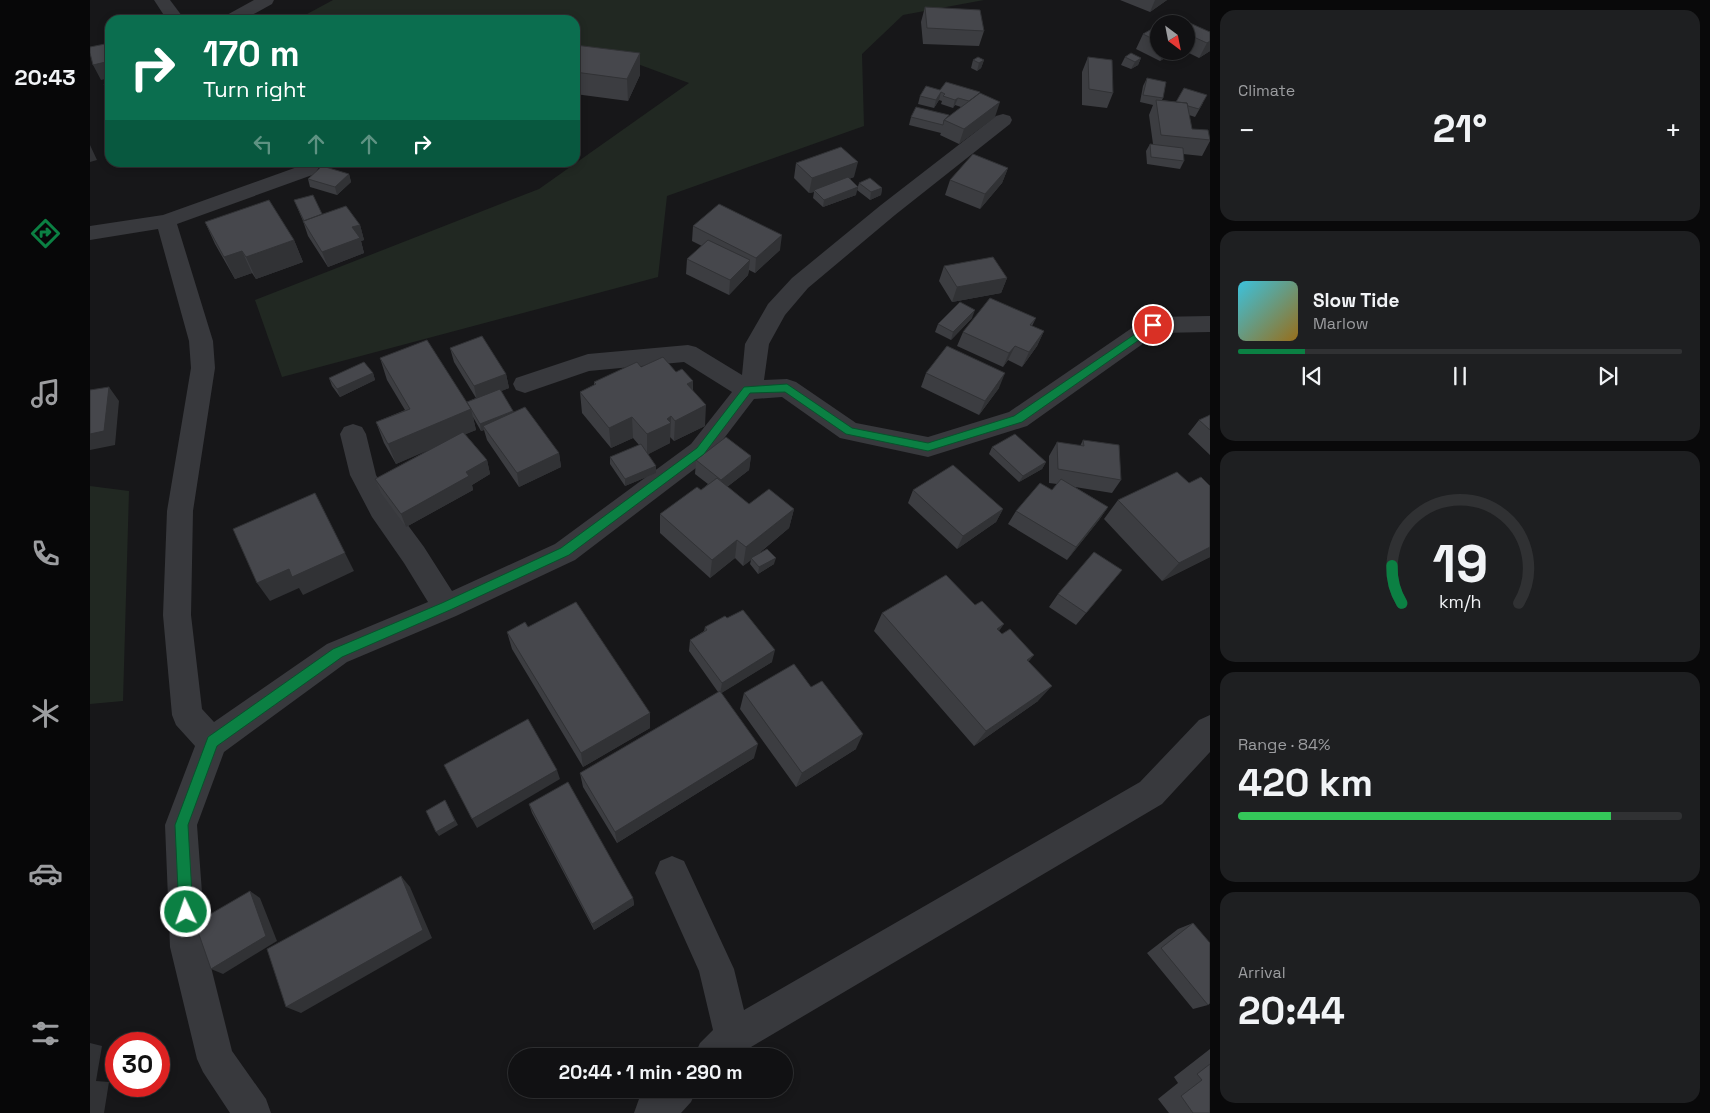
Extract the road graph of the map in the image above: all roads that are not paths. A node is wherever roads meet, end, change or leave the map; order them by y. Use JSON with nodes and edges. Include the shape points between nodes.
{"nodes":[{"id":1,"x":162,"y":0,"type":"edge"},
{"id":2,"x":266,"y":0,"type":"edge"},
{"id":3,"x":172,"y":15,"type":"edge"},
{"id":4,"x":240,"y":15,"type":"edge"},
{"id":5,"x":1003,"y":120,"type":"dead end"},
{"id":6,"x":310,"y":167,"type":"edge"},
{"id":7,"x":166,"y":221,"type":"junction"},
{"id":8,"x":90,"y":233,"type":"edge"},
{"id":9,"x":1210,"y":324,"type":"edge"},
{"id":10,"x":525,"y":384,"type":"dead end"},
{"id":11,"x":748,"y":390,"type":"junction"},
{"id":12,"x":353,"y":434,"type":"dead end"},
{"id":13,"x":446,"y":606,"type":"junction"},
{"id":14,"x":1210,"y":730,"type":"edge"},
{"id":15,"x":212,"y":742,"type":"junction"},
{"id":16,"x":672,"y":873,"type":"dead end"},
{"id":17,"x":723,"y":1047,"type":"edge"},
{"id":18,"x":669,"y":1098,"type":"edge"},
{"id":19,"x":252,"y":1113,"type":"edge"},
{"id":20,"x":653,"y":1113,"type":"edge"}],
"edges":[{"from":1,"to":3,"type":"street"},
{"from":2,"to":4,"type":"street"},
{"from":5,"to":11,"type":"street","via":[[800,283],[776,310],[757,344],[754,376]]},
{"from":6,"to":7,"type":"street"},
{"from":7,"to":8,"type":"street"},
{"from":7,"to":15,"type":"street","via":[[201,341],[203,368],[180,511],[177,615],[187,715]]},
{"from":9,"to":11,"type":"street","via":[[1153,325],[1018,419],[928,447],[849,431],[787,388]]},
{"from":10,"to":11,"type":"street","via":[[588,363],[688,353]]},
{"from":11,"to":13,"type":"street","via":[[700,451],[565,552]]},
{"from":12,"to":13,"type":"street","via":[[364,475],[382,510]]},
{"from":13,"to":15,"type":"street","via":[[337,653]]},
{"from":14,"to":17,"type":"street","via":[[1151,793]]},
{"from":15,"to":19,"type":"street","via":[[181,825],[188,947],[216,1059]]},
{"from":16,"to":17,"type":"street","via":[[716,969]]},
{"from":18,"to":20,"type":"street"}]}
